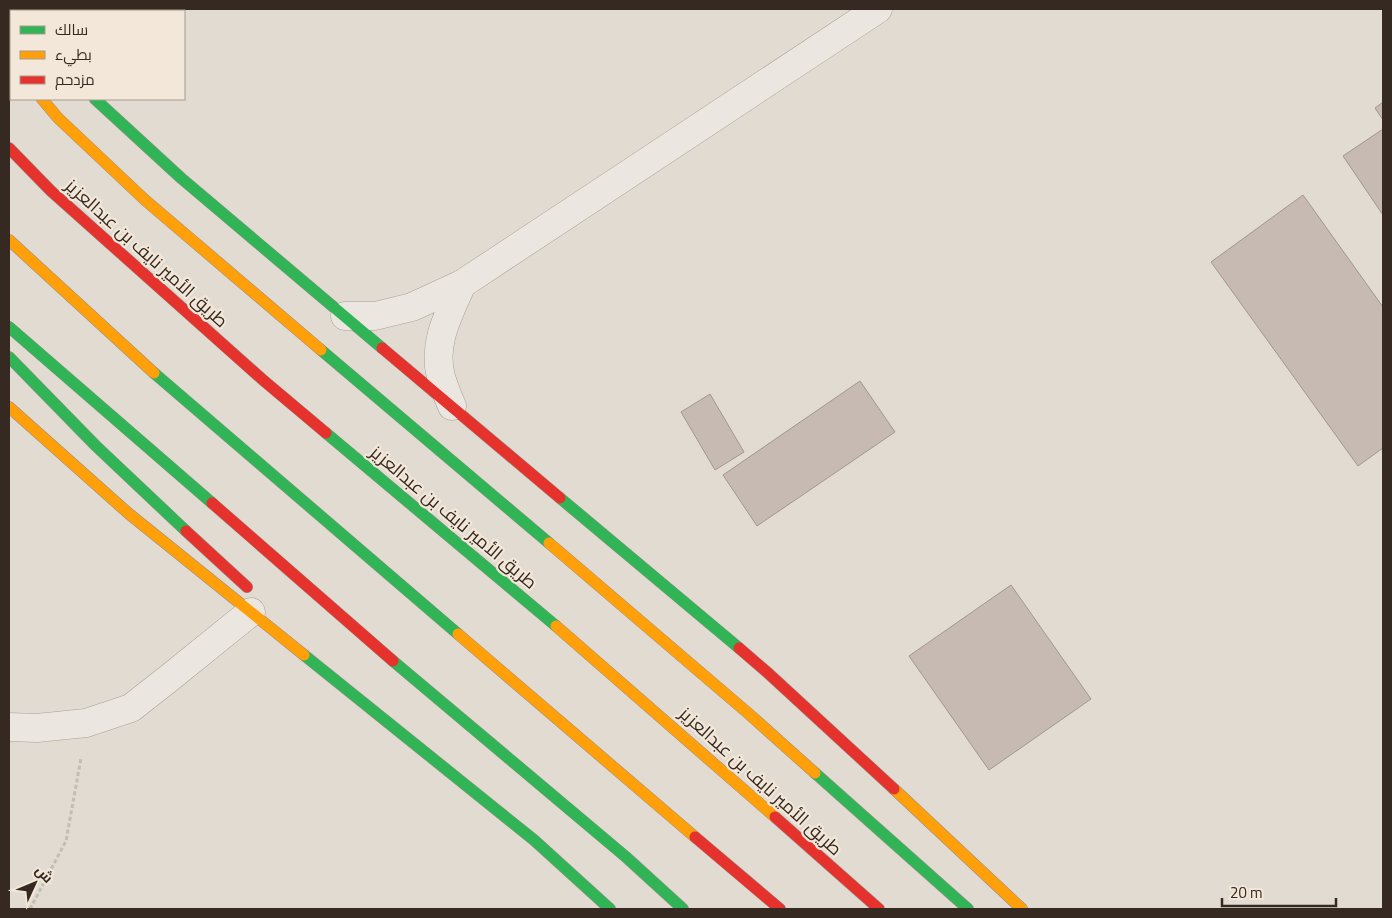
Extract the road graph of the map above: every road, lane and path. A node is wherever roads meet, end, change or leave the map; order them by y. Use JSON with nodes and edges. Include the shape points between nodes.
{"nodes":[{"id":1,"x":878,"y":9,"type":"edge"},
{"id":2,"x":43,"y":100,"type":"edge"},
{"id":3,"x":96,"y":100,"type":"edge"},
{"id":4,"x":9,"y":148,"type":"edge"},
{"id":5,"x":9,"y":240,"type":"edge"},
{"id":6,"x":462,"y":284,"type":"junction"},
{"id":7,"x":345,"y":316,"type":"junction"},
{"id":8,"x":9,"y":327,"type":"edge"},
{"id":9,"x":9,"y":358,"type":"edge"},
{"id":10,"x":452,"y":406,"type":"junction"},
{"id":11,"x":9,"y":407,"type":"edge"},
{"id":12,"x":255,"y":604,"type":"junction"},
{"id":13,"x":349,"y":676,"type":"dead end"},
{"id":14,"x":86,"y":723,"type":"junction"},
{"id":15,"x":9,"y":727,"type":"edge"},
{"id":16,"x":534,"y":840,"type":"junction"},
{"id":17,"x":30,"y":909,"type":"edge"},
{"id":18,"x":610,"y":909,"type":"edge"},
{"id":19,"x":683,"y":909,"type":"edge"},
{"id":20,"x":780,"y":909,"type":"edge"},
{"id":21,"x":879,"y":909,"type":"edge"},
{"id":22,"x":968,"y":909,"type":"edge"},
{"id":23,"x":1022,"y":909,"type":"edge"}],
"edges":[{"from":1,"to":6,"type":"street"},
{"from":2,"to":22,"type":"main road","via":[[145,200],[748,714]]},
{"from":3,"to":7,"type":"main road","via":[[181,178]]},
{"from":4,"to":21,"type":"main road","name":"طريق الأمير نايف بن عبدالعزيز","via":[[51,191],[264,380],[590,654]]},
{"from":5,"to":20,"type":"main road","via":[[180,396]]},
{"from":6,"to":7,"type":"street","via":[[412,307],[375,316]]},
{"from":6,"to":10,"type":"street","via":[[443,327],[438,350],[441,376]]},
{"from":7,"to":10,"type":"main road"},
{"from":8,"to":19,"type":"main road"},
{"from":9,"to":12,"type":"main road"},
{"from":10,"to":23,"type":"main road","via":[[768,673]]},
{"from":11,"to":12,"type":"main road","via":[[128,513]]},
{"from":12,"to":14,"type":"street","via":[[130,708]]},
{"from":12,"to":16,"type":"main road"},
{"from":13,"to":16,"type":"main road"},
{"from":14,"to":15,"type":"street"},
{"from":14,"to":17,"type":"path","via":[[66,841]]},
{"from":16,"to":18,"type":"main road"}]}
